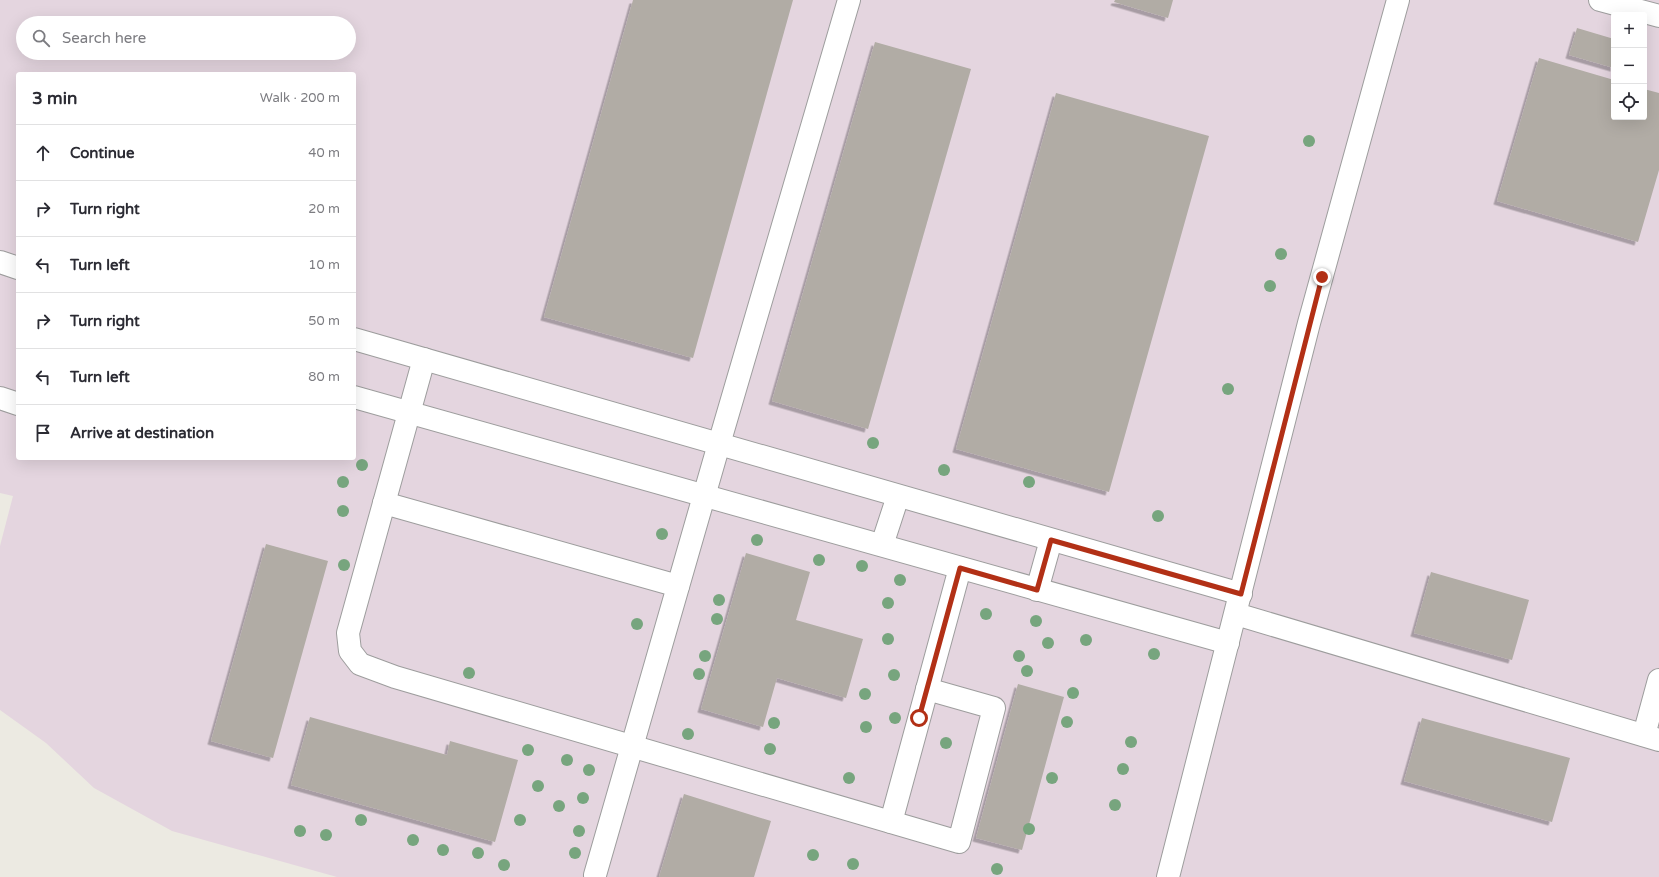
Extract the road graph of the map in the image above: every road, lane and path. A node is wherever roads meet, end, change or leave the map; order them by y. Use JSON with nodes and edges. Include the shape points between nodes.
{"nodes":[{"id":1,"x":849,"y":0,"type":"edge"},
{"id":2,"x":1398,"y":0,"type":"edge"},
{"id":3,"x":1600,"y":0,"type":"edge"},
{"id":4,"x":1659,"y":16,"type":"edge"},
{"id":5,"x":0,"y":262,"type":"edge"},
{"id":6,"x":16,"y":267,"type":"edge"},
{"id":7,"x":356,"y":340,"type":"edge"},
{"id":8,"x":424,"y":359,"type":"junction"},
{"id":9,"x":0,"y":398,"type":"edge"},
{"id":10,"x":356,"y":398,"type":"edge"},
{"id":11,"x":16,"y":403,"type":"edge"},
{"id":12,"x":409,"y":412,"type":"junction"},
{"id":13,"x":718,"y":444,"type":"junction"},
{"id":14,"x":704,"y":495,"type":"junction"},
{"id":15,"x":898,"y":496,"type":"junction"},
{"id":16,"x":384,"y":503,"type":"junction"},
{"id":17,"x":1051,"y":540,"type":"junction"},
{"id":18,"x":882,"y":546,"type":"junction"},
{"id":19,"x":960,"y":568,"type":"junction"},
{"id":20,"x":678,"y":586,"type":"junction"},
{"id":21,"x":1037,"y":590,"type":"junction"},
{"id":22,"x":1238,"y":604,"type":"junction"},
{"id":23,"x":1228,"y":643,"type":"junction"},
{"id":24,"x":1659,"y":680,"type":"edge"},
{"id":25,"x":927,"y":689,"type":"junction"},
{"id":26,"x":1651,"y":737,"type":"edge"},
{"id":27,"x":631,"y":747,"type":"junction"},
{"id":28,"x":891,"y":822,"type":"junction"},
{"id":29,"x":595,"y":875,"type":"dead end"},
{"id":30,"x":1168,"y":877,"type":"edge"}],
"edges":[{"from":1,"to":13,"type":"street"},
{"from":2,"to":22,"type":"street","via":[[1309,323]]},
{"from":3,"to":4,"type":"street"},
{"from":5,"to":6,"type":"street"},
{"from":7,"to":8,"type":"street"},
{"from":8,"to":12,"type":"street"},
{"from":8,"to":13,"type":"street"},
{"from":9,"to":11,"type":"street"},
{"from":10,"to":12,"type":"street"},
{"from":12,"to":14,"type":"street"},
{"from":12,"to":16,"type":"street"},
{"from":13,"to":14,"type":"street"},
{"from":13,"to":15,"type":"street"},
{"from":14,"to":18,"type":"street"},
{"from":14,"to":20,"type":"street"},
{"from":15,"to":17,"type":"street"},
{"from":15,"to":18,"type":"street"},
{"from":16,"to":20,"type":"street"},
{"from":16,"to":27,"type":"street","via":[[348,633],[350,651],[360,664],[395,677]]},
{"from":17,"to":21,"type":"street"},
{"from":17,"to":22,"type":"street"},
{"from":18,"to":19,"type":"street"},
{"from":19,"to":21,"type":"street"},
{"from":19,"to":25,"type":"street"},
{"from":20,"to":27,"type":"street"},
{"from":21,"to":23,"type":"street"},
{"from":22,"to":23,"type":"street"},
{"from":22,"to":26,"type":"street"},
{"from":23,"to":30,"type":"street"},
{"from":24,"to":26,"type":"street"},
{"from":25,"to":28,"type":"street"},
{"from":25,"to":28,"type":"street","via":[[994,708],[958,842]]},
{"from":27,"to":28,"type":"street"},
{"from":27,"to":29,"type":"street"}]}
